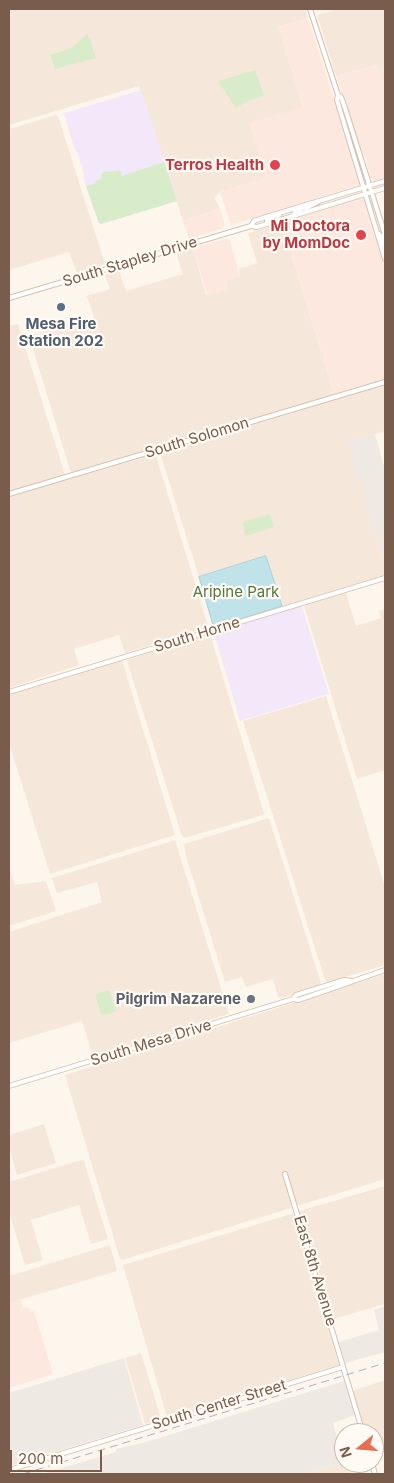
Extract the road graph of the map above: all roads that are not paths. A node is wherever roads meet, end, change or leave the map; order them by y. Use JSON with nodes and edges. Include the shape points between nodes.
{"nodes":[{"id":1,"x":310,"y":9,"type":"edge"},
{"id":2,"x":338,"y":95,"type":"junction"},
{"id":3,"x":340,"y":108,"type":"junction"},
{"id":4,"x":351,"y":125,"type":"junction"},
{"id":5,"x":385,"y":181,"type":"edge"},
{"id":6,"x":370,"y":186,"type":"junction"},
{"id":7,"x":364,"y":187,"type":"junction"},
{"id":8,"x":385,"y":188,"type":"edge"},
{"id":9,"x":372,"y":192,"type":"junction"},
{"id":10,"x":366,"y":194,"type":"junction"},
{"id":11,"x":319,"y":201,"type":"junction"},
{"id":12,"x":305,"y":205,"type":"junction"},
{"id":13,"x":282,"y":212,"type":"junction"},
{"id":14,"x":307,"y":212,"type":"junction"},
{"id":15,"x":292,"y":216,"type":"junction"},
{"id":16,"x":267,"y":224,"type":"junction"},
{"id":17,"x":251,"y":226,"type":"junction"},
{"id":18,"x":378,"y":233,"type":"junction"},
{"id":19,"x":385,"y":235,"type":"edge"},
{"id":20,"x":385,"y":246,"type":"edge"},
{"id":21,"x":385,"y":256,"type":"edge"},
{"id":22,"x":9,"y":298,"type":"edge"},
{"id":23,"x":385,"y":382,"type":"edge"},
{"id":24,"x":9,"y":494,"type":"edge"},
{"id":25,"x":385,"y":578,"type":"edge"},
{"id":26,"x":9,"y":692,"type":"edge"},
{"id":27,"x":385,"y":970,"type":"edge"},
{"id":28,"x":9,"y":1086,"type":"edge"},
{"id":29,"x":286,"y":1174,"type":"dead end"},
{"id":30,"x":343,"y":1367,"type":"junction"},
{"id":31,"x":360,"y":1423,"type":"edge"},
{"id":32,"x":9,"y":1470,"type":"edge"}],
"edges":[{"from":1,"to":2,"type":"main road"},
{"from":2,"to":3,"type":"main road"},
{"from":2,"to":4,"type":"main road"},
{"from":3,"to":4,"type":"main road"},
{"from":3,"to":7,"type":"main road"},
{"from":4,"to":6,"type":"main road"},
{"from":5,"to":6,"type":"main road","name":"South Stapley Drive"},
{"from":6,"to":7,"type":"main road","name":"South Stapley Drive"},
{"from":6,"to":9,"type":"main road"},
{"from":7,"to":10,"type":"main road"},
{"from":7,"to":11,"type":"main road","name":"South Stapley Drive"},
{"from":8,"to":9,"type":"main road","name":"South Stapley Drive"},
{"from":9,"to":10,"type":"main road","name":"South Stapley Drive"},
{"from":9,"to":19,"type":"main road"},
{"from":10,"to":14,"type":"main road","name":"South Stapley Drive"},
{"from":10,"to":18,"type":"main road"},
{"from":11,"to":12,"type":"main road","name":"South Stapley Drive"},
{"from":11,"to":14,"type":"main road","via":[[308,207]]},
{"from":12,"to":13,"type":"main road","name":"South Stapley Drive"},
{"from":12,"to":15,"type":"main road"},
{"from":13,"to":16,"type":"main road","via":[[267,220]]},
{"from":13,"to":17,"type":"main road","name":"South Stapley Drive","via":[[254,221]]},
{"from":14,"to":15,"type":"main road","name":"South Stapley Drive"},
{"from":15,"to":16,"type":"main road","name":"South Stapley Drive"},
{"from":16,"to":17,"type":"main road","name":"South Stapley Drive"},
{"from":17,"to":22,"type":"main road","name":"South Stapley Drive"},
{"from":18,"to":20,"type":"main road"},
{"from":18,"to":21,"type":"main road"},
{"from":23,"to":24,"type":"main road","name":"South Solomon"},
{"from":25,"to":26,"type":"main road","name":"South Horne"},
{"from":27,"to":28,"type":"main road","name":"South Mesa Drive","via":[[344,980],[296,995],[293,999]]},
{"from":29,"to":30,"type":"main road","name":"East 8th Avenue"},
{"from":30,"to":31,"type":"main road","name":"East 8th Avenue"},
{"from":30,"to":32,"type":"main road","name":"South Center Street"}]}
